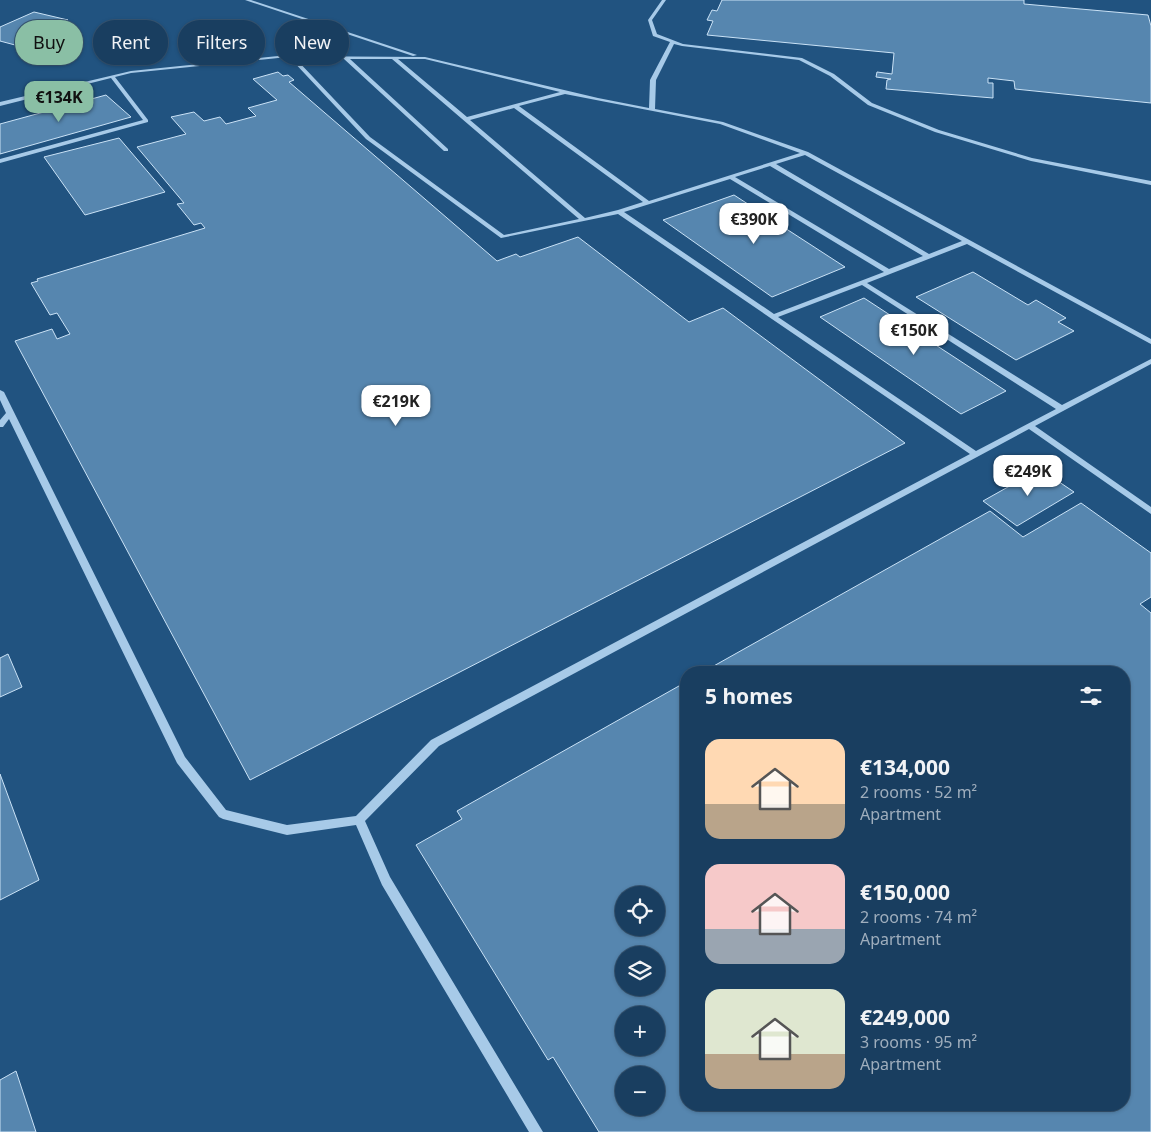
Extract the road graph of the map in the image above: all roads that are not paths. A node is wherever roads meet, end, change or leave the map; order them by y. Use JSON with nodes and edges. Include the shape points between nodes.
{"nodes":[{"id":1,"x":246,"y":0,"type":"edge"},
{"id":2,"x":664,"y":0,"type":"edge"},
{"id":3,"x":673,"y":42,"type":"junction"},
{"id":4,"x":275,"y":58,"type":"edge"},
{"id":5,"x":349,"y":58,"type":"edge"},
{"id":6,"x":394,"y":58,"type":"junction"},
{"id":7,"x":425,"y":58,"type":"junction"},
{"id":8,"x":349,"y":61,"type":"edge"},
{"id":9,"x":299,"y":65,"type":"edge"},
{"id":10,"x":112,"y":77,"type":"junction"},
{"id":11,"x":566,"y":92,"type":"junction"},
{"id":12,"x":0,"y":104,"type":"edge"},
{"id":13,"x":515,"y":106,"type":"junction"},
{"id":14,"x":652,"y":110,"type":"junction"},
{"id":15,"x":466,"y":119,"type":"junction"},
{"id":16,"x":446,"y":150,"type":"dead end"},
{"id":17,"x":806,"y":153,"type":"junction"},
{"id":18,"x":0,"y":161,"type":"edge"},
{"id":19,"x":771,"y":164,"type":"junction"},
{"id":20,"x":730,"y":176,"type":"junction"},
{"id":21,"x":1151,"y":183,"type":"edge"},
{"id":22,"x":648,"y":202,"type":"junction"},
{"id":23,"x":619,"y":212,"type":"junction"},
{"id":24,"x":584,"y":220,"type":"junction"},
{"id":25,"x":968,"y":242,"type":"junction"},
{"id":26,"x":929,"y":256,"type":"junction"},
{"id":27,"x":889,"y":272,"type":"junction"},
{"id":28,"x":862,"y":282,"type":"junction"},
{"id":29,"x":773,"y":317,"type":"junction"},
{"id":30,"x":1151,"y":342,"type":"edge"},
{"id":31,"x":1151,"y":362,"type":"edge"},
{"id":32,"x":0,"y":392,"type":"edge"},
{"id":33,"x":1062,"y":409,"type":"junction"},
{"id":34,"x":10,"y":413,"type":"junction"},
{"id":35,"x":0,"y":425,"type":"edge"},
{"id":36,"x":1030,"y":426,"type":"junction"},
{"id":37,"x":976,"y":455,"type":"junction"},
{"id":38,"x":1151,"y":511,"type":"edge"},
{"id":39,"x":359,"y":820,"type":"junction"},
{"id":40,"x":536,"y":1132,"type":"edge"}],
"edges":[{"from":1,"to":7,"type":"lane"},
{"from":2,"to":3,"type":"lane","via":[[650,20],[655,34]]},
{"from":3,"to":14,"type":"lane","via":[[653,80]]},
{"from":3,"to":21,"type":"lane","via":[[800,59],[832,75],[870,104],[937,131],[1030,159]]},
{"from":4,"to":10,"type":"lane","via":[[131,72]]},
{"from":5,"to":6,"type":"lane"},
{"from":6,"to":7,"type":"lane"},
{"from":6,"to":15,"type":"lane"},
{"from":7,"to":11,"type":"lane"},
{"from":8,"to":16,"type":"lane"},
{"from":9,"to":24,"type":"lane","via":[[368,138],[503,237]]},
{"from":10,"to":12,"type":"lane"},
{"from":10,"to":18,"type":"lane","via":[[146,121]]},
{"from":11,"to":13,"type":"lane"},
{"from":11,"to":14,"type":"lane"},
{"from":13,"to":15,"type":"lane"},
{"from":13,"to":22,"type":"lane"},
{"from":14,"to":17,"type":"lane","via":[[721,123]]},
{"from":15,"to":24,"type":"lane"},
{"from":17,"to":19,"type":"lane"},
{"from":17,"to":25,"type":"lane"},
{"from":19,"to":20,"type":"lane"},
{"from":19,"to":26,"type":"lane"},
{"from":20,"to":22,"type":"lane"},
{"from":20,"to":27,"type":"lane"},
{"from":22,"to":23,"type":"lane"},
{"from":23,"to":24,"type":"lane"},
{"from":23,"to":29,"type":"lane"},
{"from":25,"to":26,"type":"lane"},
{"from":25,"to":30,"type":"lane"},
{"from":26,"to":27,"type":"lane"},
{"from":27,"to":28,"type":"lane"},
{"from":28,"to":29,"type":"lane"},
{"from":28,"to":33,"type":"lane"},
{"from":29,"to":37,"type":"lane"},
{"from":31,"to":33,"type":"lane"},
{"from":32,"to":34,"type":"lane"},
{"from":33,"to":36,"type":"lane"},
{"from":34,"to":35,"type":"lane"},
{"from":34,"to":39,"type":"lane","via":[[181,760],[223,814],[287,830]]},
{"from":36,"to":37,"type":"lane"},
{"from":36,"to":38,"type":"lane"},
{"from":37,"to":39,"type":"lane","via":[[436,743]]},
{"from":39,"to":40,"type":"lane","via":[[386,881]]}]}
